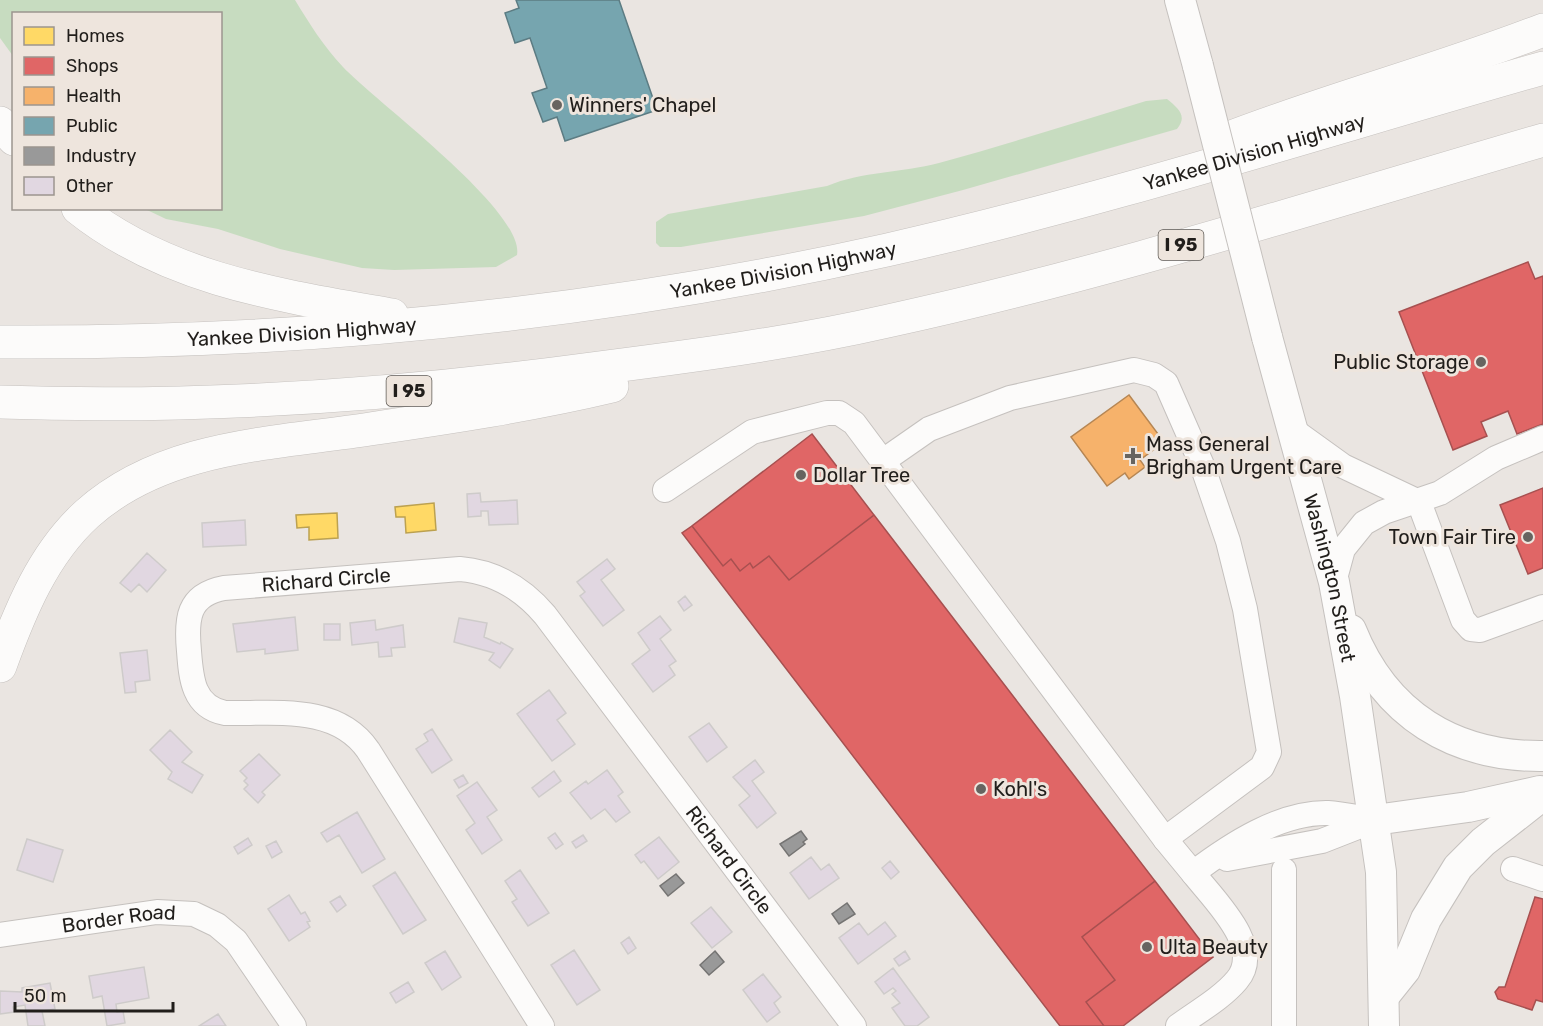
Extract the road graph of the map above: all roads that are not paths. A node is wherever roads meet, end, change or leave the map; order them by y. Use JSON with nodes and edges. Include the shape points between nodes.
{"nodes":[{"id":1,"x":1180,"y":0,"type":"edge"},
{"id":2,"x":1543,"y":30,"type":"edge"},
{"id":3,"x":1543,"y":68,"type":"edge"},
{"id":4,"x":0,"y":123,"type":"edge"},
{"id":5,"x":12,"y":137,"type":"edge"},
{"id":6,"x":1543,"y":140,"type":"edge"},
{"id":7,"x":81,"y":210,"type":"edge"},
{"id":8,"x":1037,"y":212,"type":"junction"},
{"id":9,"x":435,"y":323,"type":"junction"},
{"id":10,"x":814,"y":337,"type":"junction"},
{"id":11,"x":0,"y":342,"type":"edge"},
{"id":12,"x":0,"y":402,"type":"edge"},
{"id":13,"x":1293,"y":430,"type":"junction"},
{"id":14,"x":1543,"y":438,"type":"edge"},
{"id":15,"x":883,"y":462,"type":"junction"},
{"id":16,"x":665,"y":490,"type":"dead end"},
{"id":17,"x":1419,"y":502,"type":"junction"},
{"id":18,"x":1334,"y":582,"type":"junction"},
{"id":19,"x":1543,"y":607,"type":"edge"},
{"id":20,"x":0,"y":666,"type":"edge"},
{"id":21,"x":1543,"y":756,"type":"edge"},
{"id":22,"x":1543,"y":790,"type":"edge"},
{"id":23,"x":1543,"y":795,"type":"edge"},
{"id":24,"x":1375,"y":820,"type":"junction"},
{"id":25,"x":1165,"y":839,"type":"junction"},
{"id":26,"x":1200,"y":868,"type":"junction"},
{"id":27,"x":1513,"y":869,"type":"dead end"},
{"id":28,"x":1284,"y":870,"type":"dead end"},
{"id":29,"x":1543,"y":879,"type":"edge"},
{"id":30,"x":0,"y":935,"type":"edge"},
{"id":31,"x":1384,"y":995,"type":"junction"},
{"id":32,"x":294,"y":1026,"type":"edge"},
{"id":33,"x":542,"y":1026,"type":"edge"},
{"id":34,"x":854,"y":1026,"type":"edge"},
{"id":35,"x":1178,"y":1026,"type":"edge"},
{"id":36,"x":1284,"y":1026,"type":"edge"},
{"id":37,"x":1384,"y":1026,"type":"edge"}],
"edges":[{"from":1,"to":13,"type":"main road","name":"Washington Street","bridge":true},
{"from":2,"to":8,"type":"highway","via":[[1277,119]]},
{"from":3,"to":8,"type":"highway","name":"Yankee Division Highway"},
{"from":4,"to":5,"type":"highway"},
{"from":6,"to":10,"type":"highway","number":"I 95","via":[[1115,264]]},
{"from":7,"to":9,"type":"highway","via":[[126,241],[220,281]]},
{"from":8,"to":9,"type":"highway","name":"Yankee Division Highway","via":[[889,249],[740,280],[587,305]]},
{"from":9,"to":11,"type":"highway","name":"Yankee Division Highway","via":[[216,339]]},
{"from":10,"to":12,"type":"highway","number":"I 95","via":[[520,379],[354,396],[185,404]]},
{"from":10,"to":20,"type":"highway","via":[[585,392],[477,413],[200,455],[172,463],[132,480],[87,514],[61,542],[33,586]]},
{"from":13,"to":17,"type":"street","via":[[1343,466]]},
{"from":13,"to":18,"type":"main road","name":"Washington Street"},
{"from":14,"to":17,"type":"street","via":[[1496,458]]},
{"from":15,"to":16,"type":"street","via":[[849,418],[827,413],[743,436]]},
{"from":15,"to":25,"type":"street"},
{"from":15,"to":25,"type":"street","via":[[934,427],[1019,396],[1134,370],[1148,372],[1166,383],[1200,459],[1228,541],[1245,609],[1269,752],[1262,767]]},
{"from":17,"to":18,"type":"street","via":[[1375,516],[1358,529],[1340,557]]},
{"from":17,"to":19,"type":"street","via":[[1466,626],[1480,630]]},
{"from":18,"to":21,"type":"main road","via":[[1359,649],[1393,696],[1411,713],[1437,734],[1456,743],[1496,754]]},
{"from":18,"to":24,"type":"main road","name":"Washington Street"},
{"from":22,"to":24,"type":"main road","via":[[1468,807]]},
{"from":23,"to":31,"type":"main road","via":[[1483,842],[1448,879],[1405,970]]},
{"from":24,"to":26,"type":"street","via":[[1330,813],[1292,819],[1244,841]]},
{"from":24,"to":31,"type":"main road","name":"Washington Street","via":[[1383,901]]},
{"from":25,"to":26,"type":"street"},
{"from":26,"to":35,"type":"street","via":[[1242,938],[1246,961],[1236,982]]},
{"from":27,"to":29,"type":"street"},
{"from":28,"to":36,"type":"street"},
{"from":30,"to":32,"type":"street","name":"Border Road","via":[[157,912],[194,915],[217,925],[236,940]]},
{"from":31,"to":37,"type":"main road","name":"Washington Street"},
{"from":33,"to":34,"type":"street","name":"Richard Circle","via":[[356,736],[336,722],[318,716],[225,713],[200,698],[191,681],[187,626],[190,611],[200,598],[224,588],[445,570],[483,573],[524,593],[545,615]]}]}
